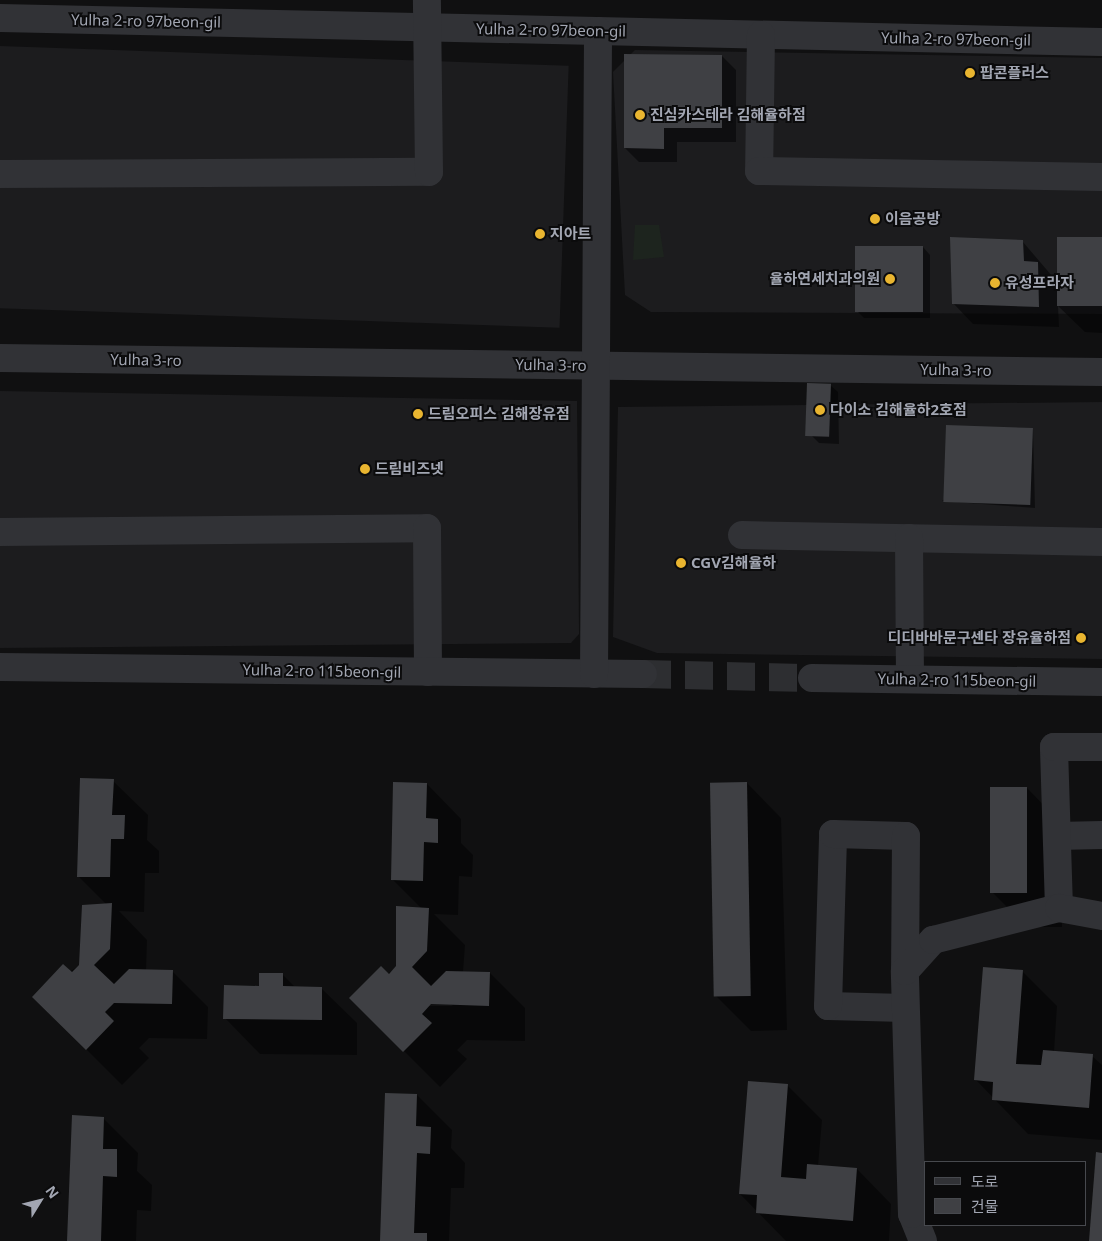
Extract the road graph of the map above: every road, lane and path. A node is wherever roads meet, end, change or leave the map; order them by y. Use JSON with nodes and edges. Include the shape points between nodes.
{"nodes":[{"id":1,"x":427,"y":0,"type":"edge"},
{"id":2,"x":0,"y":18,"type":"edge"},
{"id":3,"x":428,"y":28,"type":"junction"},
{"id":4,"x":598,"y":31,"type":"junction"},
{"id":5,"x":761,"y":34,"type":"junction"},
{"id":6,"x":1102,"y":42,"type":"edge"},
{"id":7,"x":0,"y":174,"type":"edge"},
{"id":8,"x":1102,"y":177,"type":"edge"},
{"id":9,"x":0,"y":358,"type":"edge"},
{"id":10,"x":596,"y":366,"type":"junction"},
{"id":11,"x":1102,"y":372,"type":"edge"},
{"id":12,"x":0,"y":532,"type":"edge"},
{"id":13,"x":742,"y":535,"type":"dead end"},
{"id":14,"x":909,"y":538,"type":"junction"},
{"id":15,"x":1102,"y":542,"type":"edge"},
{"id":16,"x":0,"y":667,"type":"edge"},
{"id":17,"x":428,"y":672,"type":"junction"},
{"id":18,"x":594,"y":674,"type":"junction"},
{"id":19,"x":643,"y":674,"type":"tunnel mouth"},
{"id":20,"x":812,"y":678,"type":"tunnel mouth"},
{"id":21,"x":910,"y":679,"type":"junction"},
{"id":22,"x":1102,"y":682,"type":"edge"},
{"id":23,"x":1102,"y":747,"type":"edge"},
{"id":24,"x":1102,"y":835,"type":"edge"},
{"id":25,"x":1057,"y":836,"type":"junction"},
{"id":26,"x":1059,"y":908,"type":"junction"},
{"id":27,"x":1102,"y":916,"type":"edge"},
{"id":28,"x":905,"y":971,"type":"junction"},
{"id":29,"x":905,"y":1008,"type":"junction"},
{"id":30,"x":923,"y":1241,"type":"edge"}],
"edges":[{"from":1,"to":3,"type":"street"},
{"from":2,"to":3,"type":"street","name":"Yulha 2-ro 97beon-gil"},
{"from":3,"to":4,"type":"street","name":"Yulha 2-ro 97beon-gil"},
{"from":3,"to":7,"type":"street","via":[[429,172]]},
{"from":4,"to":5,"type":"street","name":"Yulha 2-ro 97beon-gil"},
{"from":4,"to":10,"type":"street"},
{"from":5,"to":6,"type":"street","name":"Yulha 2-ro 97beon-gil"},
{"from":5,"to":8,"type":"street","via":[[760,171]]},
{"from":9,"to":10,"type":"street","name":"Yulha 3-ro"},
{"from":10,"to":11,"type":"street","name":"Yulha 3-ro"},
{"from":10,"to":18,"type":"street"},
{"from":12,"to":17,"type":"street","via":[[427,528]]},
{"from":13,"to":14,"type":"street"},
{"from":14,"to":15,"type":"street"},
{"from":14,"to":21,"type":"street"},
{"from":16,"to":17,"type":"street","name":"Yulha 2-ro 115beon-gil"},
{"from":17,"to":18,"type":"street","name":"Yulha 2-ro 115beon-gil"},
{"from":18,"to":19,"type":"street","name":"Yulha 2-ro 115beon-gil"},
{"from":20,"to":21,"type":"street","name":"Yulha 2-ro 115beon-gil"},
{"from":21,"to":22,"type":"street","name":"Yulha 2-ro 115beon-gil"},
{"from":23,"to":25,"type":"street","via":[[1054,747]]},
{"from":24,"to":25,"type":"street"},
{"from":25,"to":26,"type":"street"},
{"from":26,"to":27,"type":"street"},
{"from":26,"to":28,"type":"street","via":[[933,940]]},
{"from":28,"to":29,"type":"street"},
{"from":28,"to":29,"type":"street","via":[[906,836],[832,834],[828,1006]]},
{"from":29,"to":30,"type":"street","via":[[912,1214]]}]}
